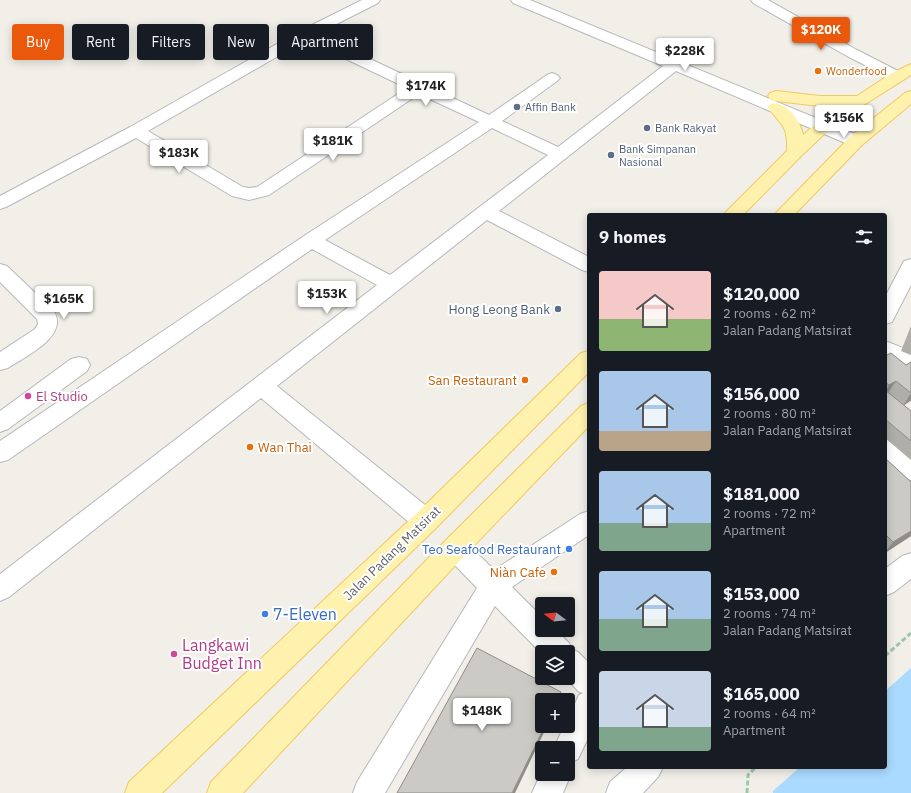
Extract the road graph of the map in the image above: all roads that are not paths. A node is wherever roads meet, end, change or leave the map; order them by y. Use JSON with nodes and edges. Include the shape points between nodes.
{"nodes":[{"id":1,"x":373,"y":0,"type":"edge"},
{"id":2,"x":518,"y":0,"type":"edge"},
{"id":3,"x":550,"y":0,"type":"edge"},
{"id":4,"x":758,"y":0,"type":"edge"},
{"id":5,"x":791,"y":0,"type":"edge"},
{"id":6,"x":779,"y":11,"type":"junction"},
{"id":7,"x":326,"y":24,"type":"edge"},
{"id":8,"x":277,"y":51,"type":"edge"},
{"id":9,"x":359,"y":60,"type":"edge"},
{"id":10,"x":673,"y":66,"type":"junction"},
{"id":11,"x":911,"y":68,"type":"edge"},
{"id":12,"x":897,"y":76,"type":"junction"},
{"id":13,"x":552,"y":78,"type":"dead end"},
{"id":14,"x":417,"y":88,"type":"junction"},
{"id":15,"x":911,"y":96,"type":"edge"},
{"id":16,"x":861,"y":101,"type":"junction"},
{"id":17,"x":776,"y":102,"type":"junction"},
{"id":18,"x":491,"y":121,"type":"junction"},
{"id":19,"x":827,"y":123,"type":"junction"},
{"id":20,"x":136,"y":131,"type":"junction"},
{"id":21,"x":861,"y":137,"type":"junction"},
{"id":22,"x":795,"y":152,"type":"junction"},
{"id":23,"x":560,"y":154,"type":"junction"},
{"id":24,"x":0,"y":203,"type":"edge"},
{"id":25,"x":486,"y":212,"type":"junction"},
{"id":26,"x":734,"y":213,"type":"edge"},
{"id":27,"x":786,"y":213,"type":"edge"},
{"id":28,"x":311,"y":240,"type":"junction"},
{"id":29,"x":587,"y":264,"type":"edge"},
{"id":30,"x":911,"y":266,"type":"edge"},
{"id":31,"x":0,"y":271,"type":"edge"},
{"id":32,"x":392,"y":285,"type":"junction"},
{"id":33,"x":887,"y":313,"type":"edge"},
{"id":34,"x":887,"y":350,"type":"edge"},
{"id":35,"x":911,"y":360,"type":"edge"},
{"id":36,"x":587,"y":361,"type":"edge"},
{"id":37,"x":0,"y":362,"type":"edge"},
{"id":38,"x":79,"y":365,"type":"dead end"},
{"id":39,"x":261,"y":386,"type":"junction"},
{"id":40,"x":587,"y":414,"type":"edge"},
{"id":41,"x":0,"y":423,"type":"edge"},
{"id":42,"x":887,"y":450,"type":"edge"},
{"id":43,"x":0,"y":453,"type":"edge"},
{"id":44,"x":911,"y":470,"type":"edge"},
{"id":45,"x":426,"y":521,"type":"junction"},
{"id":46,"x":587,"y":523,"type":"edge"},
{"id":47,"x":455,"y":548,"type":"junction"},
{"id":48,"x":493,"y":585,"type":"junction"},
{"id":49,"x":0,"y":589,"type":"edge"},
{"id":50,"x":552,"y":645,"type":"edge"},
{"id":51,"x":575,"y":668,"type":"edge"},
{"id":52,"x":587,"y":680,"type":"edge"},
{"id":53,"x":587,"y":709,"type":"edge"},
{"id":54,"x":572,"y":741,"type":"edge"},
{"id":55,"x":646,"y":769,"type":"edge"},
{"id":56,"x":553,"y":781,"type":"edge"},
{"id":57,"x":140,"y":793,"type":"edge"},
{"id":58,"x":222,"y":793,"type":"edge"},
{"id":59,"x":368,"y":793,"type":"edge"},
{"id":60,"x":547,"y":793,"type":"edge"},
{"id":61,"x":621,"y":793,"type":"edge"}],
"edges":[{"from":1,"to":7,"type":"street"},
{"from":2,"to":10,"type":"street"},
{"from":3,"to":17,"type":"street"},
{"from":4,"to":6,"type":"street"},
{"from":5,"to":6,"type":"street"},
{"from":6,"to":12,"type":"street"},
{"from":8,"to":20,"type":"street"},
{"from":9,"to":14,"type":"street"},
{"from":10,"to":17,"type":"street"},
{"from":10,"to":23,"type":"street"},
{"from":11,"to":12,"type":"main road"},
{"from":12,"to":16,"type":"main road"},
{"from":13,"to":18,"type":"street"},
{"from":14,"to":18,"type":"street"},
{"from":14,"to":20,"type":"street","via":[[263,191],[249,194],[238,192]]},
{"from":15,"to":21,"type":"main road"},
{"from":16,"to":17,"type":"main road"},
{"from":16,"to":19,"type":"main road"},
{"from":17,"to":19,"type":"street"},
{"from":17,"to":22,"type":"main road","via":[[794,127]]},
{"from":18,"to":23,"type":"street"},
{"from":18,"to":28,"type":"street"},
{"from":19,"to":21,"type":"street"},
{"from":19,"to":22,"type":"main road"},
{"from":20,"to":24,"type":"street"},
{"from":21,"to":27,"type":"main road"},
{"from":22,"to":26,"type":"main road"},
{"from":23,"to":25,"type":"street"},
{"from":25,"to":29,"type":"street"},
{"from":25,"to":32,"type":"street"},
{"from":28,"to":32,"type":"street"},
{"from":28,"to":43,"type":"street"},
{"from":30,"to":33,"type":"street"},
{"from":31,"to":37,"type":"street","via":[[47,316],[48,324],[43,334]]},
{"from":32,"to":39,"type":"street"},
{"from":34,"to":35,"type":"street"},
{"from":36,"to":45,"type":"main road","name":"Jalan Padang Matsirat"},
{"from":38,"to":41,"type":"street"},
{"from":39,"to":45,"type":"street"},
{"from":39,"to":49,"type":"street"},
{"from":40,"to":47,"type":"main road"},
{"from":42,"to":44,"type":"street"},
{"from":45,"to":57,"type":"main road","name":"Jalan Padang Matsirat"},
{"from":46,"to":48,"type":"street"},
{"from":47,"to":48,"type":"street"},
{"from":47,"to":58,"type":"main road"},
{"from":48,"to":50,"type":"street"},
{"from":48,"to":59,"type":"street"},
{"from":51,"to":52,"type":"street"},
{"from":53,"to":54,"type":"street"},
{"from":55,"to":61,"type":"street"},
{"from":56,"to":60,"type":"street"}]}
